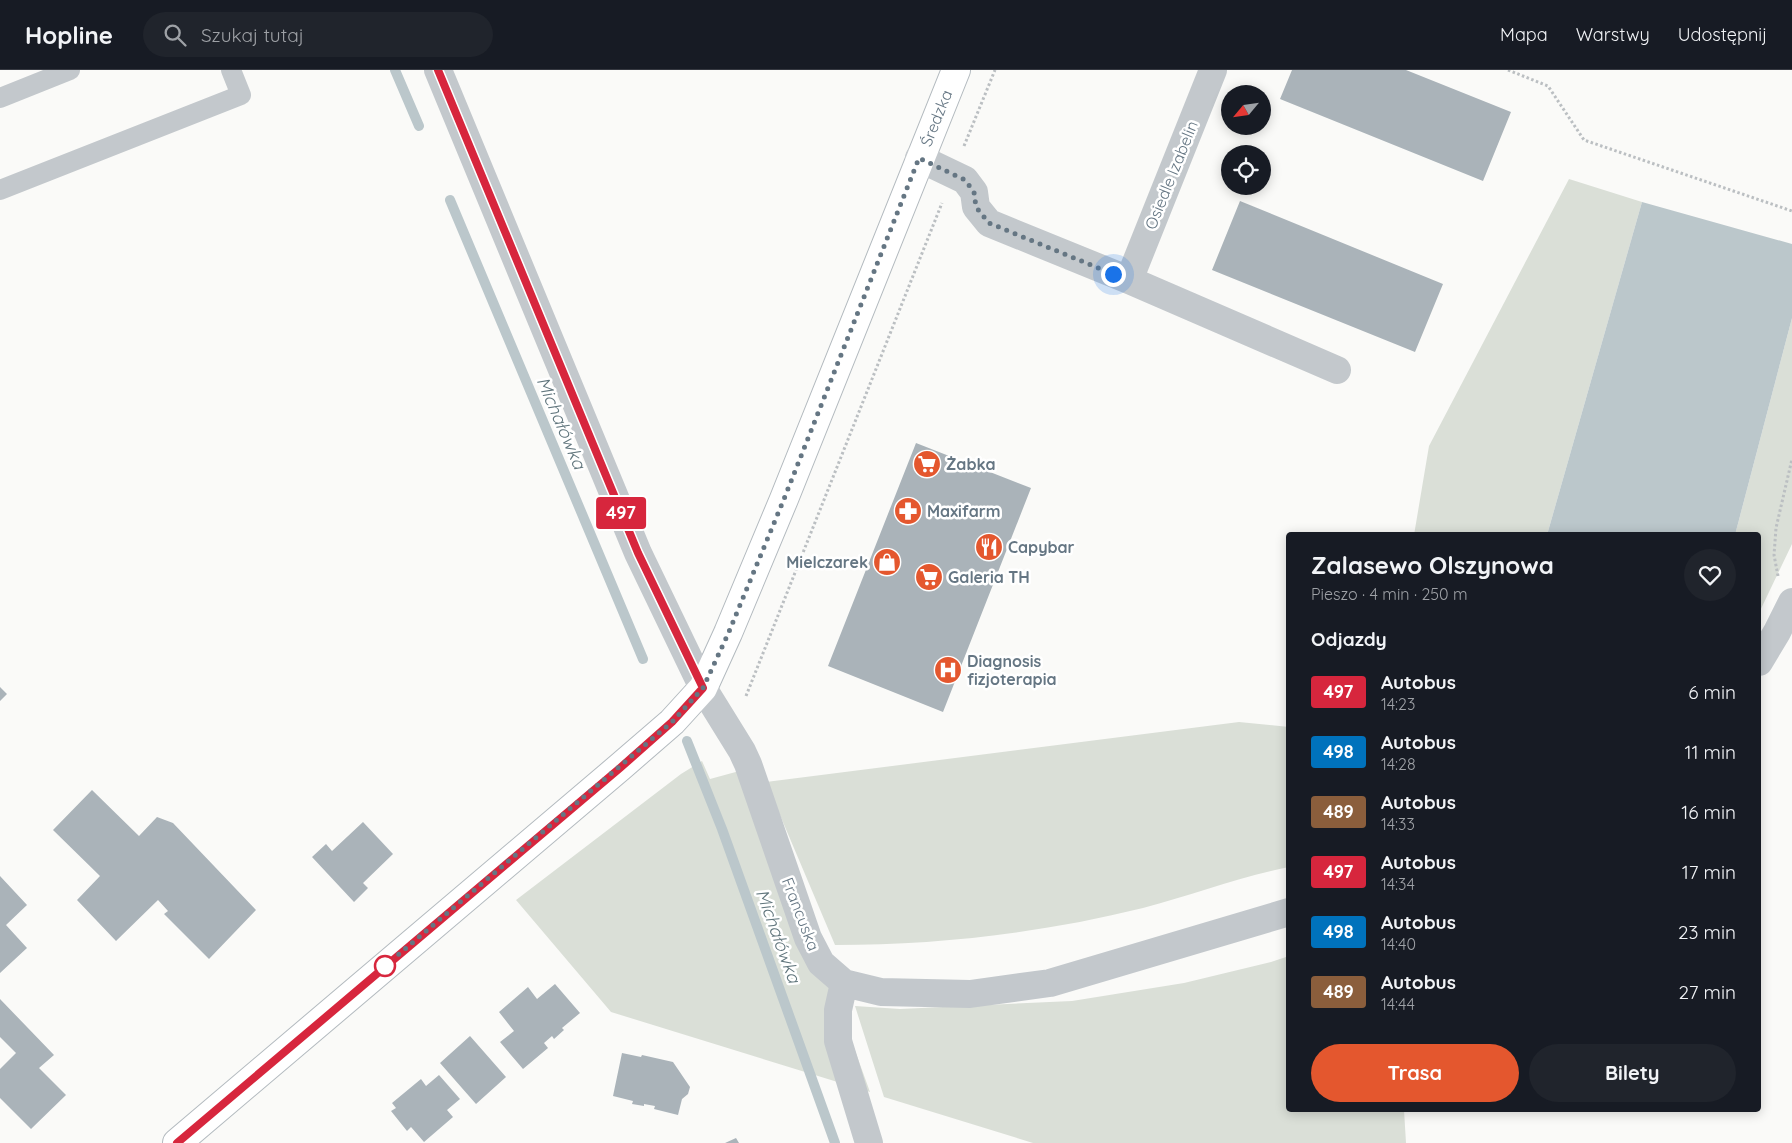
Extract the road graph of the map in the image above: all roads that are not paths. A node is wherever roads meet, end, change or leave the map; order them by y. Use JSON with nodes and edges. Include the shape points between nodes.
{"nodes":[{"id":1,"x":70,"y":70,"type":"edge"},
{"id":2,"x":231,"y":70,"type":"edge"},
{"id":3,"x":438,"y":70,"type":"edge"},
{"id":4,"x":956,"y":70,"type":"edge"},
{"id":5,"x":1213,"y":70,"type":"edge"},
{"id":6,"x":0,"y":98,"type":"edge"},
{"id":7,"x":919,"y":158,"type":"junction"},
{"id":8,"x":0,"y":190,"type":"edge"},
{"id":9,"x":1130,"y":280,"type":"junction"},
{"id":10,"x":1337,"y":370,"type":"dead end"},
{"id":11,"x":1785,"y":592,"type":"edge"},
{"id":12,"x":1761,"y":659,"type":"edge"},
{"id":13,"x":703,"y":688,"type":"junction"},
{"id":14,"x":1286,"y":913,"type":"edge"},
{"id":15,"x":844,"y":983,"type":"junction"},
{"id":16,"x":176,"y":1143,"type":"edge"},
{"id":17,"x":869,"y":1143,"type":"edge"}],
"edges":[{"from":1,"to":6,"type":"lane"},
{"from":2,"to":8,"type":"lane","via":[[241,95]]},
{"from":3,"to":13,"type":"street","name":"Francuska","via":[[638,553]]},
{"from":4,"to":7,"type":"street","name":"Średzka"},
{"from":5,"to":9,"type":"street","name":"Osiedle Izabelin"},
{"from":7,"to":9,"type":"street","via":[[965,180],[974,192],[976,207],[989,223]]},
{"from":7,"to":13,"type":"street","name":"Średzka","via":[[784,499]]},
{"from":9,"to":10,"type":"street"},
{"from":11,"to":12,"type":"street","via":[[1777,632]]},
{"from":13,"to":15,"type":"street","name":"Francuska","via":[[748,764],[808,938],[820,963]]},
{"from":13,"to":16,"type":"street","name":"Średzka","via":[[672,722],[620,768]]},
{"from":14,"to":15,"type":"street","via":[[1050,983],[1021,988],[970,994],[881,992]]},
{"from":15,"to":17,"type":"street","via":[[838,1010],[838,1041]]}]}
